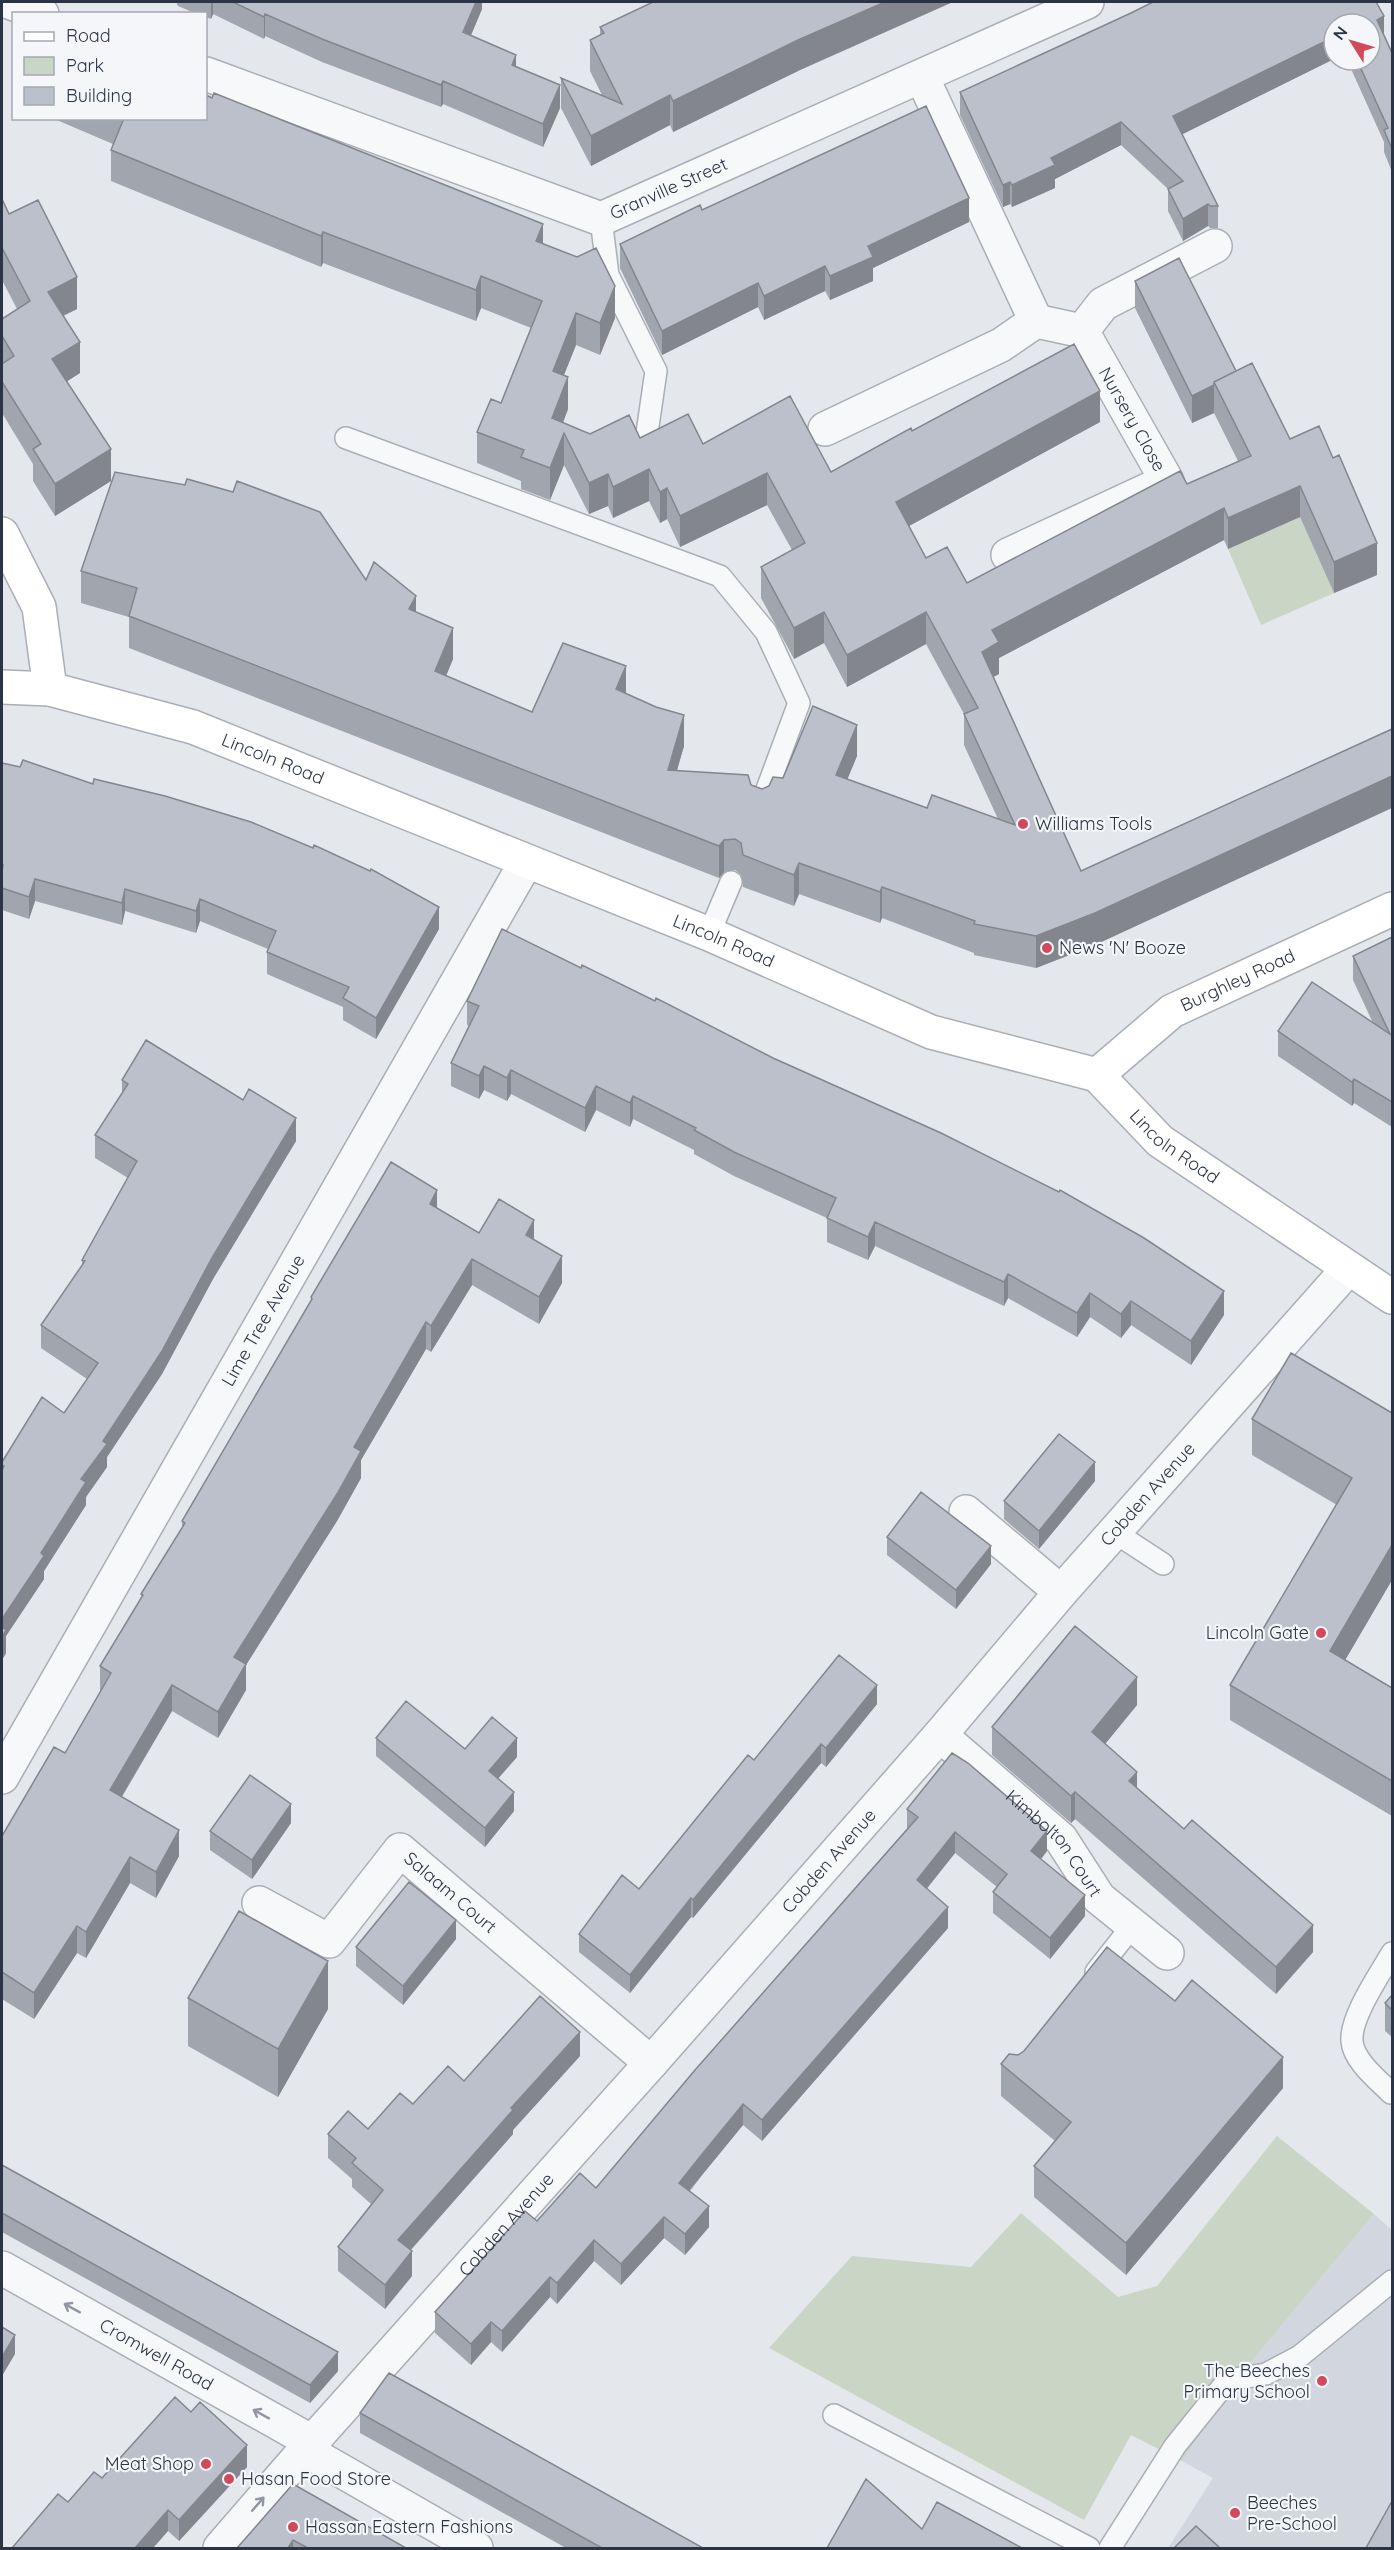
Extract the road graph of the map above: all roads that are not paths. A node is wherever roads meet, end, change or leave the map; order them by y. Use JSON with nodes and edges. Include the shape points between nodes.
{"nodes":[{"id":1,"x":9,"y":2,"type":"edge"},
{"id":2,"x":1087,"y":2,"type":"edge"},
{"id":3,"x":36,"y":12,"type":"edge"},
{"id":4,"x":207,"y":74,"type":"edge"},
{"id":5,"x":922,"y":76,"type":"junction"},
{"id":6,"x":601,"y":219,"type":"junction"},
{"id":7,"x":1215,"y":246,"type":"dead end"},
{"id":8,"x":1036,"y":321,"type":"junction"},
{"id":9,"x":1082,"y":331,"type":"junction"},
{"id":10,"x":825,"y":429,"type":"dead end"},
{"id":11,"x":647,"y":432,"type":"edge"},
{"id":12,"x":346,"y":438,"type":"dead end"},
{"id":13,"x":2,"y":534,"type":"edge"},
{"id":14,"x":1008,"y":555,"type":"dead end"},
{"id":15,"x":2,"y":687,"type":"edge"},
{"id":16,"x":50,"y":689,"type":"junction"},
{"id":17,"x":760,"y":808,"type":"edge"},
{"id":18,"x":526,"y":862,"type":"junction"},
{"id":19,"x":731,"y":882,"type":"dead end"},
{"id":20,"x":1392,"y":909,"type":"edge"},
{"id":21,"x":709,"y":934,"type":"junction"},
{"id":22,"x":1097,"y":1075,"type":"junction"},
{"id":23,"x":1348,"y":1269,"type":"junction"},
{"id":24,"x":1392,"y":1297,"type":"edge"},
{"id":25,"x":966,"y":1512,"type":"dead end"},
{"id":26,"x":1114,"y":1532,"type":"junction"},
{"id":27,"x":1162,"y":1564,"type":"dead end"},
{"id":28,"x":1061,"y":1592,"type":"junction"},
{"id":29,"x":939,"y":1735,"type":"junction"},
{"id":30,"x":2,"y":1777,"type":"edge"},
{"id":31,"x":259,"y":1903,"type":"dead end"},
{"id":32,"x":1133,"y":1925,"type":"junction"},
{"id":33,"x":1167,"y":1953,"type":"dead end"},
{"id":34,"x":1392,"y":1953,"type":"edge"},
{"id":35,"x":1081,"y":1990,"type":"edge"},
{"id":36,"x":651,"y":2063,"type":"junction"},
{"id":37,"x":1391,"y":2093,"type":"dead end"},
{"id":38,"x":2,"y":2268,"type":"edge"},
{"id":39,"x":1392,"y":2281,"type":"edge"},
{"id":40,"x":834,"y":2415,"type":"dead end"},
{"id":41,"x":308,"y":2446,"type":"junction"},
{"id":42,"x":220,"y":2548,"type":"edge"},
{"id":43,"x":476,"y":2548,"type":"edge"},
{"id":44,"x":1089,"y":2548,"type":"edge"},
{"id":45,"x":1110,"y":2548,"type":"edge"}],
"edges":[{"from":1,"to":3,"type":"street"},
{"from":2,"to":5,"type":"street","name":"Granville Street"},
{"from":4,"to":6,"type":"street","name":"Granville Street"},
{"from":5,"to":6,"type":"street","name":"Granville Street"},
{"from":5,"to":8,"type":"street"},
{"from":6,"to":11,"type":"lane","via":[[608,275],[656,371]]},
{"from":7,"to":9,"type":"street","via":[[1103,304]]},
{"from":8,"to":9,"type":"street"},
{"from":8,"to":10,"type":"street","via":[[1001,345]]},
{"from":9,"to":14,"type":"street","name":"Nursery Close","via":[[1167,481]]},
{"from":12,"to":17,"type":"lane","via":[[720,576],[766,632],[799,703]]},
{"from":13,"to":16,"type":"street","via":[[39,607]]},
{"from":15,"to":16,"type":"street","name":"Lincoln Road"},
{"from":16,"to":18,"type":"street","name":"Lincoln Road","via":[[193,727]]},
{"from":18,"to":21,"type":"street","name":"Lincoln Road"},
{"from":18,"to":30,"type":"street","name":"Lime Tree Avenue"},
{"from":19,"to":21,"type":"lane"},
{"from":20,"to":22,"type":"street","name":"Burghley Road","via":[[1172,1011]]},
{"from":21,"to":22,"type":"street","name":"Lincoln Road","via":[[931,1032]]},
{"from":22,"to":23,"type":"street","name":"Lincoln Road","via":[[1160,1141]]},
{"from":23,"to":24,"type":"street","name":"Lincoln Road"},
{"from":23,"to":26,"type":"street","name":"Cobden Avenue"},
{"from":25,"to":28,"type":"street"},
{"from":26,"to":27,"type":"lane"},
{"from":26,"to":28,"type":"street","name":"Cobden Avenue"},
{"from":28,"to":29,"type":"street","name":"Cobden Avenue"},
{"from":29,"to":32,"type":"street","name":"Kimbolton Court","via":[[1061,1839],[1099,1898]]},
{"from":29,"to":36,"type":"street","name":"Cobden Avenue"},
{"from":31,"to":36,"type":"street","name":"Salaam Court","via":[[329,1941],[400,1850]]},
{"from":32,"to":33,"type":"street","name":"Kimbolton Court"},
{"from":32,"to":35,"type":"lane"},
{"from":34,"to":37,"type":"lane","via":[[1360,2007],[1352,2042],[1364,2067]]},
{"from":36,"to":41,"type":"street","name":"Cobden Avenue"},
{"from":41,"to":38,"type":"street","name":"Cromwell Road","one_way":true},
{"from":39,"to":45,"type":"lane","via":[[1300,2356],[1266,2374],[1228,2380],[1175,2446]]},
{"from":40,"to":44,"type":"lane"},
{"from":42,"to":41,"type":"street","name":"Cobden Avenue","one_way":true},
{"from":41,"to":43,"type":"street","name":"Cromwell Road"}]}
